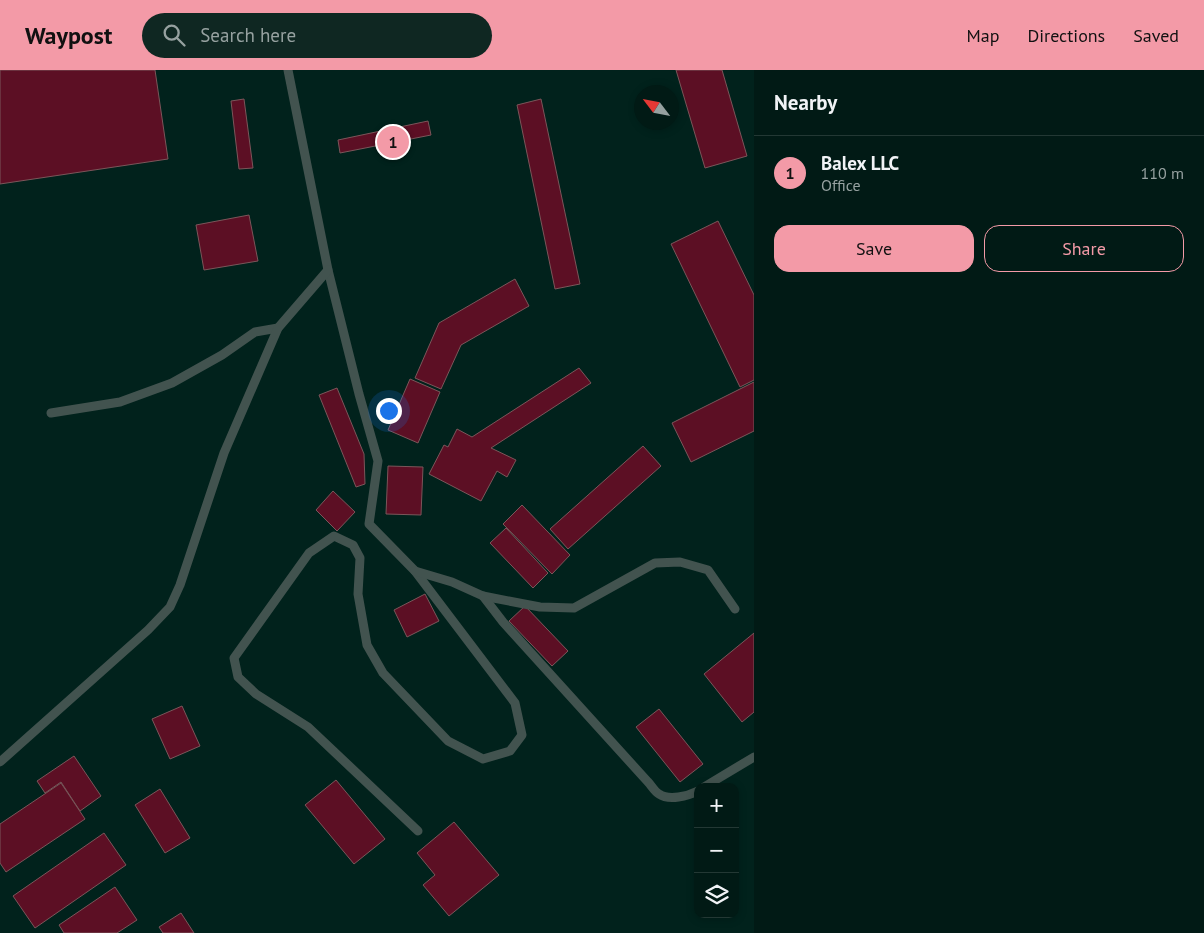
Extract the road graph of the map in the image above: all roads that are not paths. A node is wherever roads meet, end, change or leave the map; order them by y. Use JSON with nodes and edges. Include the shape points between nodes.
{"nodes":[{"id":1,"x":288,"y":70,"type":"edge"},
{"id":2,"x":328,"y":270,"type":"junction"},
{"id":3,"x":278,"y":328,"type":"junction"},
{"id":4,"x":51,"y":413,"type":"dead end"},
{"id":5,"x":415,"y":571,"type":"junction"},
{"id":6,"x":483,"y":596,"type":"junction"},
{"id":7,"x":735,"y":610,"type":"dead end"},
{"id":8,"x":754,"y":757,"type":"edge"},
{"id":9,"x":0,"y":762,"type":"edge"},
{"id":10,"x":711,"y":783,"type":"edge"},
{"id":11,"x":694,"y":793,"type":"edge"},
{"id":12,"x":418,"y":831,"type":"dead end"}],
"edges":[{"from":1,"to":2,"type":"lane"},
{"from":2,"to":3,"type":"lane"},
{"from":2,"to":5,"type":"lane","via":[[378,461],[369,524]]},
{"from":3,"to":4,"type":"lane","via":[[255,332],[172,383],[120,402]]},
{"from":3,"to":9,"type":"lane","via":[[224,453],[184,576],[170,607]]},
{"from":5,"to":6,"type":"lane"},
{"from":5,"to":12,"type":"lane","via":[[515,703],[522,735],[510,751],[484,758],[448,741],[383,673],[367,645],[358,594],[360,558],[353,545],[334,536],[309,553],[234,658],[238,677],[256,694],[308,727]]},
{"from":6,"to":7,"type":"lane","via":[[540,607],[574,608],[655,563],[680,562],[708,570]]},
{"from":6,"to":11,"type":"lane","via":[[659,794],[670,798]]},
{"from":8,"to":10,"type":"lane"}]}
